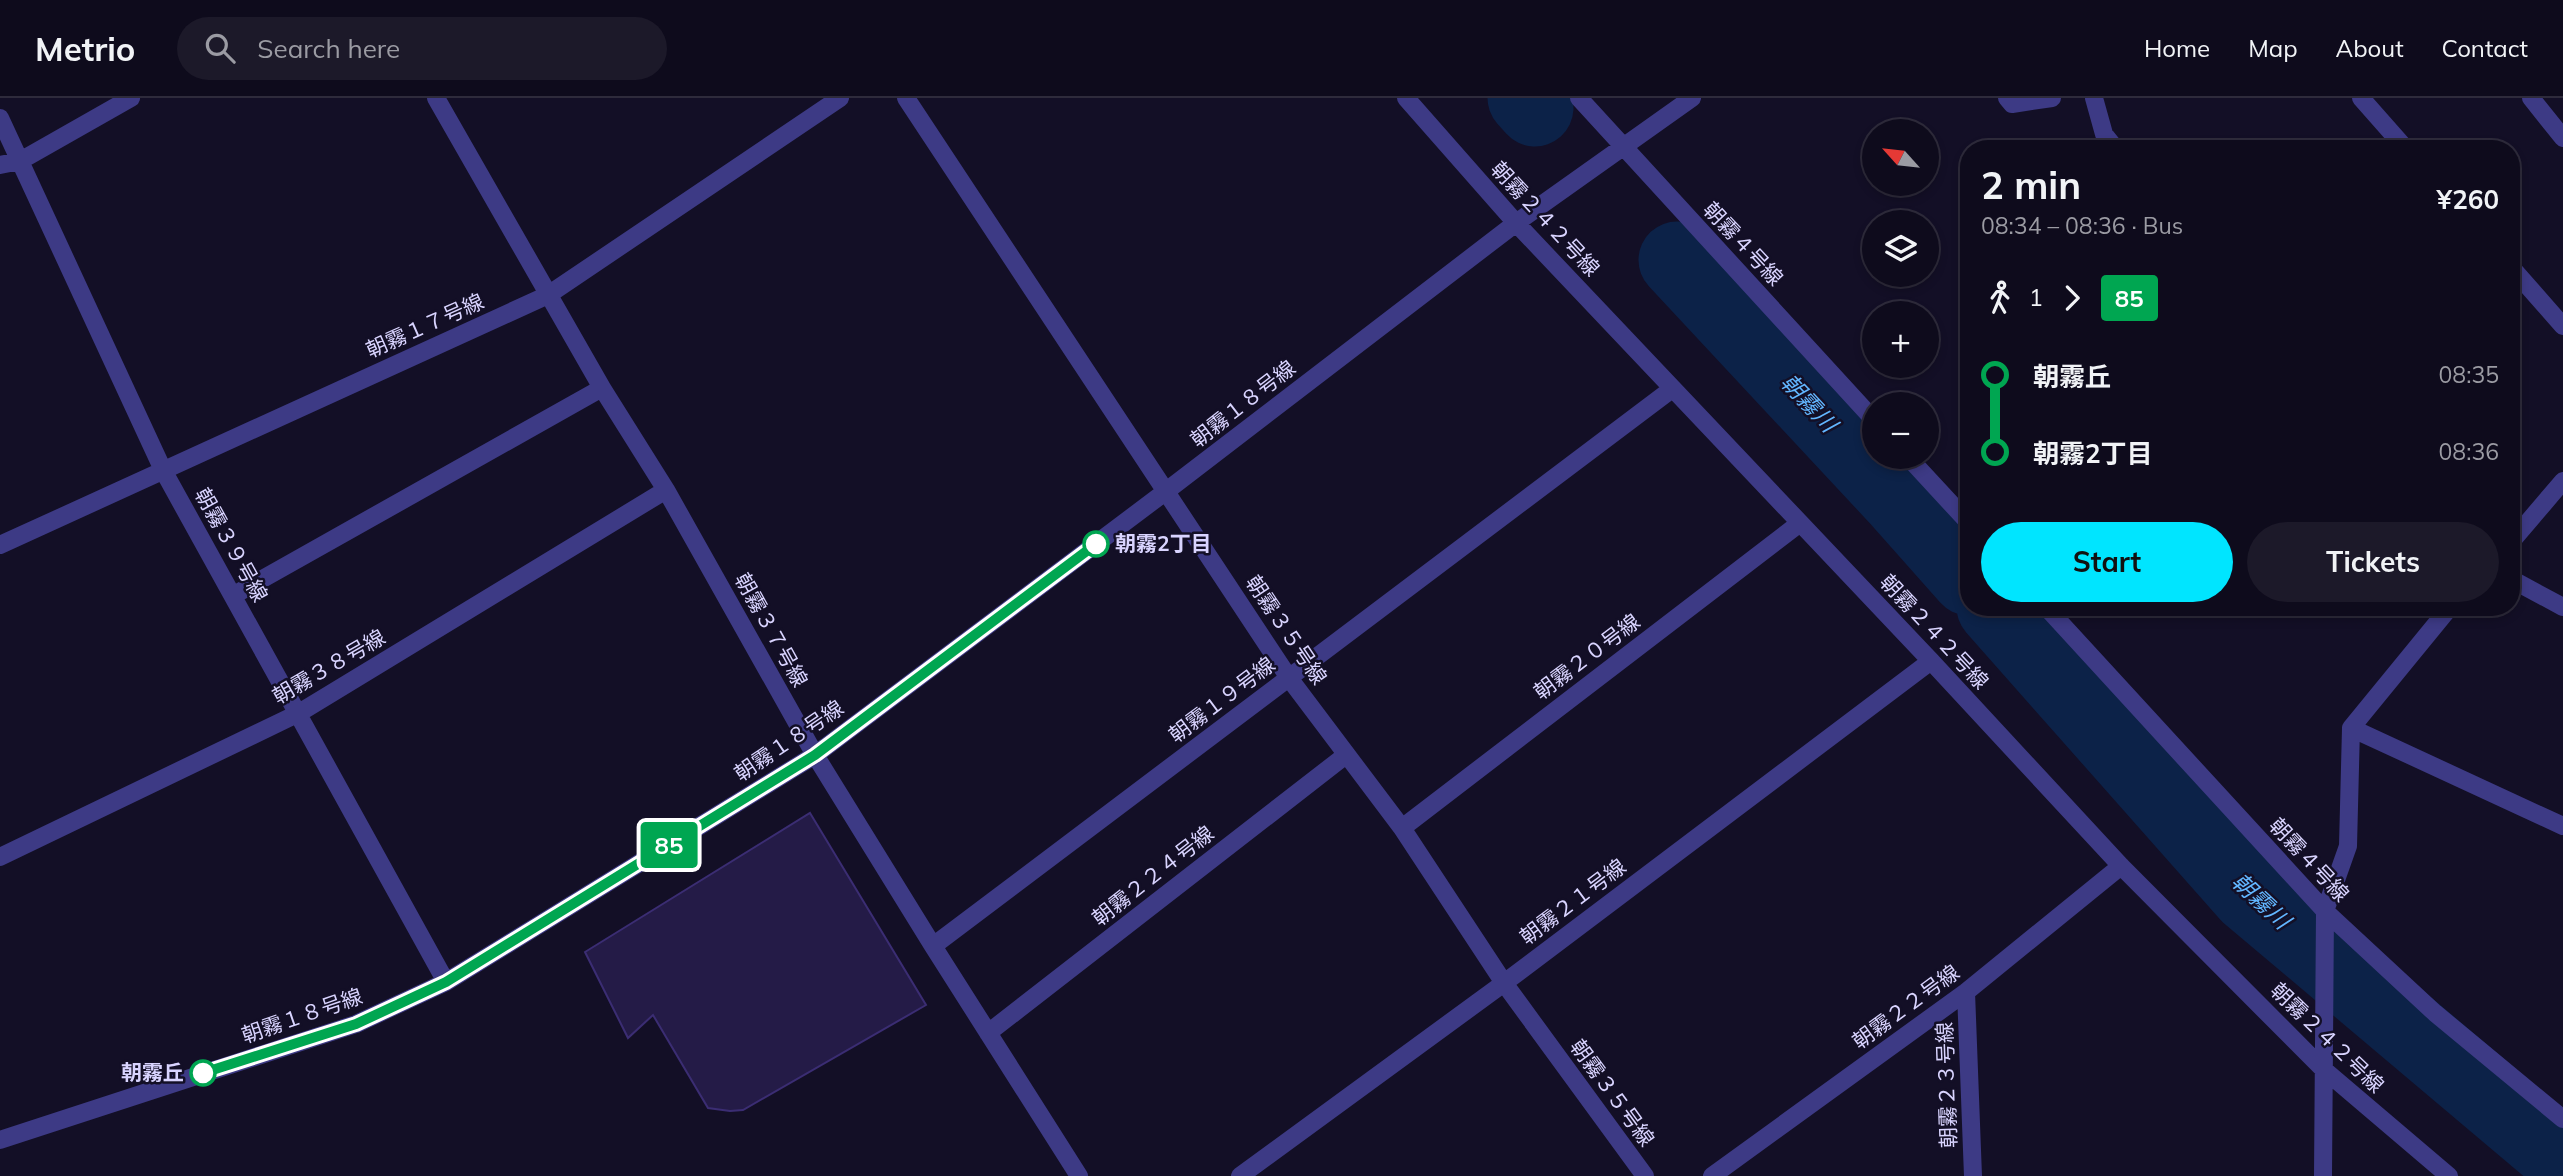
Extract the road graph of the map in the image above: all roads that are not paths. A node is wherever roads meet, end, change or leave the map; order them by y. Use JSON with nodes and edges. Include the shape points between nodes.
{"nodes":[{"id":1,"x":131,"y":98,"type":"edge"},
{"id":2,"x":436,"y":98,"type":"edge"},
{"id":3,"x":840,"y":98,"type":"edge"},
{"id":4,"x":906,"y":98,"type":"edge"},
{"id":5,"x":1406,"y":98,"type":"edge"},
{"id":6,"x":1579,"y":98,"type":"edge"},
{"id":7,"x":1692,"y":98,"type":"edge"},
{"id":8,"x":2007,"y":98,"type":"edge"},
{"id":9,"x":2052,"y":98,"type":"edge"},
{"id":10,"x":2094,"y":98,"type":"edge"},
{"id":11,"x":2361,"y":98,"type":"edge"},
{"id":12,"x":2531,"y":98,"type":"edge"},
{"id":13,"x":0,"y":118,"type":"edge"},
{"id":14,"x":2563,"y":138,"type":"edge"},
{"id":15,"x":2109,"y":140,"type":"edge"},
{"id":16,"x":2398,"y":140,"type":"edge"},
{"id":17,"x":1623,"y":146,"type":"junction"},
{"id":18,"x":20,"y":162,"type":"junction"},
{"id":19,"x":0,"y":165,"type":"edge"},
{"id":20,"x":1516,"y":223,"type":"junction"},
{"id":21,"x":2520,"y":277,"type":"edge"},
{"id":22,"x":548,"y":295,"type":"junction"},
{"id":23,"x":2563,"y":326,"type":"edge"},
{"id":24,"x":602,"y":388,"type":"junction"},
{"id":25,"x":1672,"y":388,"type":"junction"},
{"id":26,"x":1862,"y":407,"type":"edge"},
{"id":27,"x":1919,"y":469,"type":"edge"},
{"id":28,"x":163,"y":470,"type":"junction"},
{"id":29,"x":2560,"y":489,"type":"edge"},
{"id":30,"x":666,"y":490,"type":"junction"},
{"id":31,"x":1165,"y":492,"type":"junction"},
{"id":32,"x":1960,"y":513,"type":"edge"},
{"id":33,"x":1800,"y":523,"type":"junction"},
{"id":34,"x":2520,"y":532,"type":"edge"},
{"id":35,"x":0,"y":545,"type":"edge"},
{"id":36,"x":2520,"y":584,"type":"edge"},
{"id":37,"x":234,"y":596,"type":"junction"},
{"id":38,"x":2563,"y":607,"type":"edge"},
{"id":39,"x":2054,"y":616,"type":"edge"},
{"id":40,"x":2443,"y":616,"type":"edge"},
{"id":41,"x":1931,"y":661,"type":"junction"},
{"id":42,"x":1289,"y":678,"type":"junction"},
{"id":43,"x":299,"y":713,"type":"junction"},
{"id":44,"x":2351,"y":728,"type":"junction"},
{"id":45,"x":815,"y":755,"type":"junction"},
{"id":46,"x":1346,"y":755,"type":"junction"},
{"id":47,"x":2563,"y":825,"type":"edge"},
{"id":48,"x":1402,"y":828,"type":"junction"},
{"id":49,"x":0,"y":857,"type":"edge"},
{"id":50,"x":2121,"y":866,"type":"junction"},
{"id":51,"x":2325,"y":918,"type":"junction"},
{"id":52,"x":933,"y":946,"type":"junction"},
{"id":53,"x":446,"y":982,"type":"junction"},
{"id":54,"x":1504,"y":983,"type":"junction"},
{"id":55,"x":1966,"y":992,"type":"junction"},
{"id":56,"x":988,"y":1033,"type":"junction"},
{"id":57,"x":2322,"y":1068,"type":"junction"},
{"id":58,"x":2563,"y":1119,"type":"edge"},
{"id":59,"x":0,"y":1140,"type":"edge"},
{"id":60,"x":1079,"y":1176,"type":"edge"},
{"id":61,"x":1240,"y":1176,"type":"edge"},
{"id":62,"x":1645,"y":1176,"type":"edge"},
{"id":63,"x":1712,"y":1176,"type":"edge"},
{"id":64,"x":1973,"y":1176,"type":"edge"},
{"id":65,"x":2323,"y":1176,"type":"edge"},
{"id":66,"x":2449,"y":1176,"type":"edge"}],
"edges":[{"from":1,"to":18,"type":"street"},
{"from":2,"to":22,"type":"street","name":"朝霧３７号線"},
{"from":3,"to":22,"type":"street","name":"朝霧１７号線"},
{"from":4,"to":31,"type":"street","name":"朝霧３５号線"},
{"from":5,"to":20,"type":"street","name":"朝霧２４２号線"},
{"from":6,"to":17,"type":"street","name":"朝霧４号線"},
{"from":7,"to":17,"type":"street","name":"朝霧１８号線"},
{"from":8,"to":9,"type":"street","via":[[2012,104]]},
{"from":10,"to":15,"type":"street"},
{"from":11,"to":16,"type":"street"},
{"from":12,"to":14,"type":"street"},
{"from":13,"to":18,"type":"street","name":"朝霧３９号線"},
{"from":17,"to":20,"type":"street","name":"朝霧１８号線"},
{"from":17,"to":26,"type":"street","name":"朝霧４号線"},
{"from":18,"to":19,"type":"street"},
{"from":18,"to":28,"type":"street","name":"朝霧３９号線"},
{"from":20,"to":25,"type":"street","name":"朝霧２４２号線"},
{"from":20,"to":31,"type":"street","name":"朝霧１８号線"},
{"from":21,"to":23,"type":"street"},
{"from":22,"to":24,"type":"street","name":"朝霧３７号線"},
{"from":22,"to":28,"type":"street","name":"朝霧１７号線"},
{"from":24,"to":30,"type":"street","name":"朝霧３７号線"},
{"from":24,"to":37,"type":"street"},
{"from":25,"to":33,"type":"street","name":"朝霧２４２号線"},
{"from":25,"to":42,"type":"street","name":"朝霧１９号線"},
{"from":27,"to":32,"type":"street"},
{"from":28,"to":35,"type":"street","name":"朝霧１７号線"},
{"from":28,"to":37,"type":"street","name":"朝霧３９号線"},
{"from":29,"to":34,"type":"street"},
{"from":30,"to":43,"type":"street","name":"朝霧３８号線"},
{"from":30,"to":45,"type":"street","name":"朝霧３７号線"},
{"from":31,"to":42,"type":"street","name":"朝霧３５号線"},
{"from":31,"to":45,"type":"street","name":"朝霧１８号線"},
{"from":33,"to":41,"type":"street","name":"朝霧２４２号線"},
{"from":33,"to":48,"type":"street","name":"朝霧２０号線"},
{"from":36,"to":38,"type":"street"},
{"from":37,"to":43,"type":"street","name":"朝霧３９号線"},
{"from":39,"to":51,"type":"street","name":"朝霧４号線"},
{"from":40,"to":44,"type":"street"},
{"from":41,"to":50,"type":"street","name":"朝霧２４２号線"},
{"from":41,"to":54,"type":"street","name":"朝霧２１号線"},
{"from":42,"to":46,"type":"street","name":"朝霧３５号線"},
{"from":42,"to":52,"type":"street","name":"朝霧１９号線"},
{"from":43,"to":49,"type":"street","name":"朝霧３８号線"},
{"from":43,"to":53,"type":"street","name":"朝霧３９号線"},
{"from":44,"to":47,"type":"street"},
{"from":44,"to":51,"type":"street","via":[[2348,846]]},
{"from":45,"to":52,"type":"street","name":"朝霧３７号線"},
{"from":45,"to":53,"type":"street","name":"朝霧１８号線"},
{"from":46,"to":48,"type":"street","name":"朝霧３５号線"},
{"from":46,"to":56,"type":"street","name":"朝霧２２４号線"},
{"from":48,"to":54,"type":"street","name":"朝霧３５号線"},
{"from":50,"to":55,"type":"street","name":"朝霧２２号線"},
{"from":50,"to":57,"type":"street","name":"朝霧２４２号線"},
{"from":51,"to":57,"type":"street"},
{"from":51,"to":58,"type":"street","name":"朝霧４号線"},
{"from":52,"to":56,"type":"street","name":"朝霧３７号線"},
{"from":53,"to":59,"type":"street","name":"朝霧１８号線","via":[[356,1024]]},
{"from":54,"to":61,"type":"street","name":"朝霧２１号線"},
{"from":54,"to":62,"type":"street","name":"朝霧３５号線"},
{"from":55,"to":63,"type":"street","name":"朝霧２２号線"},
{"from":55,"to":64,"type":"street","name":"朝霧２３号線"},
{"from":56,"to":60,"type":"street","name":"朝霧３７号線"},
{"from":57,"to":65,"type":"street"},
{"from":57,"to":66,"type":"street","name":"朝霧２４２号線"}]}
